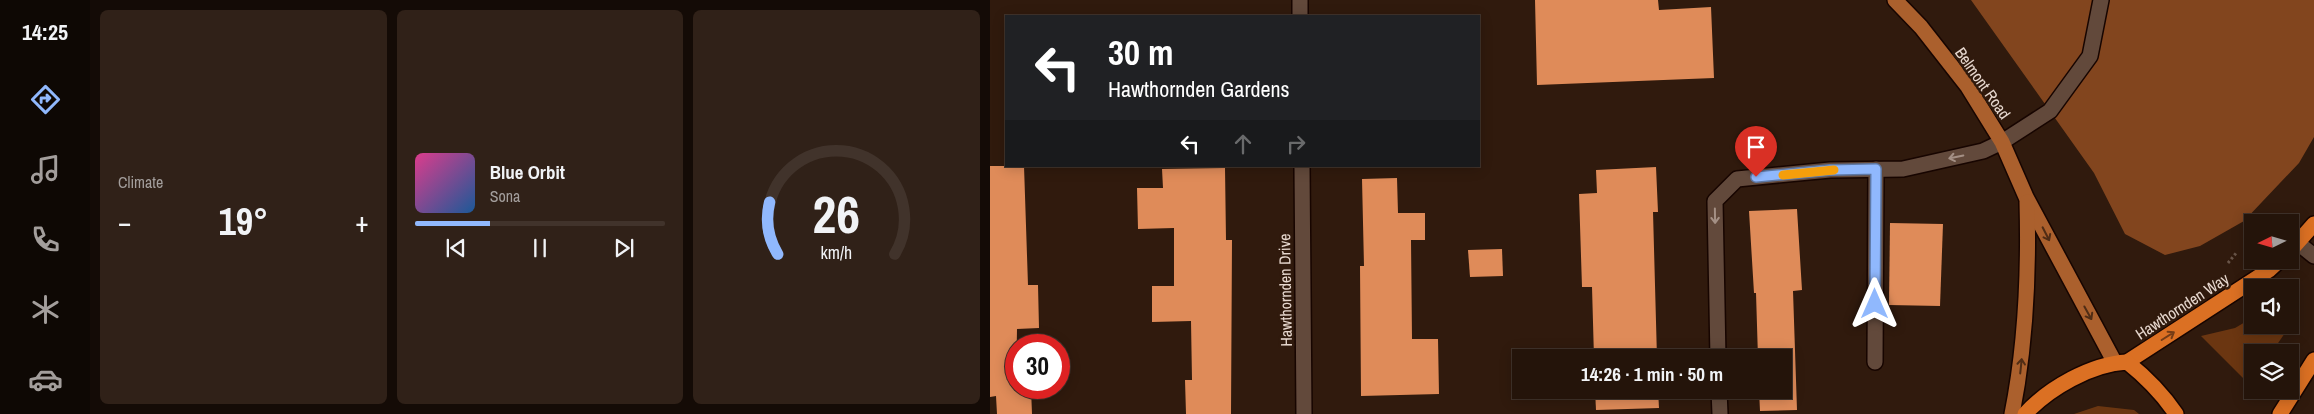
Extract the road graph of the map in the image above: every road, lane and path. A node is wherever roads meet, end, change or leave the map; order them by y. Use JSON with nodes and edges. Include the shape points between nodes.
{"nodes":[{"id":1,"x":1300,"y":0,"type":"edge"},
{"id":2,"x":1895,"y":0,"type":"edge"},
{"id":3,"x":2101,"y":0,"type":"edge"},
{"id":4,"x":1300,"y":15,"type":"edge"},
{"id":5,"x":2002,"y":142,"type":"junction"},
{"id":6,"x":1302,"y":167,"type":"edge"},
{"id":7,"x":1876,"y":169,"type":"junction"},
{"id":8,"x":2026,"y":197,"type":"junction"},
{"id":9,"x":2314,"y":224,"type":"edge"},
{"id":10,"x":2299,"y":241,"type":"edge"},
{"id":11,"x":2299,"y":249,"type":"edge"},
{"id":12,"x":2314,"y":256,"type":"edge"},
{"id":13,"x":2270,"y":269,"type":"edge"},
{"id":14,"x":1718,"y":349,"type":"edge"},
{"id":15,"x":2314,"y":360,"type":"edge"},
{"id":16,"x":1875,"y":362,"type":"dead end"},
{"id":17,"x":2121,"y":363,"type":"junction"},
{"id":18,"x":1719,"y":399,"type":"edge"},
{"id":19,"x":1304,"y":414,"type":"edge"},
{"id":20,"x":1720,"y":414,"type":"edge"},
{"id":21,"x":2012,"y":414,"type":"edge"},
{"id":22,"x":2025,"y":414,"type":"edge"},
{"id":23,"x":2176,"y":414,"type":"edge"},
{"id":24,"x":2280,"y":414,"type":"edge"}],
"edges":[{"from":1,"to":4,"type":"street"},
{"from":2,"to":5,"type":"main road","name":"Belmont Road","via":[[1921,27],[1968,87]]},
{"from":3,"to":5,"type":"street","via":[[2090,56],[2050,112]]},
{"from":5,"to":7,"type":"street","one_way":true,"via":[[1982,151],[1902,169]]},
{"from":5,"to":8,"type":"main road","name":"Belmont Road"},
{"from":6,"to":19,"type":"street","name":"Hawthornden Drive"},
{"from":7,"to":14,"type":"street","one_way":true,"via":[[1737,179],[1715,201]]},
{"from":7,"to":16,"type":"street"},
{"from":8,"to":17,"type":"main road","name":"Belmont Road","one_way":true},
{"from":21,"to":8,"type":"main road","name":"Belmont Road","one_way":true,"via":[[2020,371],[2025,311]]},
{"from":9,"to":10,"type":"highway"},
{"from":11,"to":12,"type":"street"},
{"from":17,"to":13,"type":"highway","name":"Hawthornden Way","one_way":true},
{"from":15,"to":24,"type":"highway"},
{"from":17,"to":22,"type":"highway","name":"Hawthornden Way","via":[[2071,380]]},
{"from":17,"to":23,"type":"highway","via":[[2150,381]]},
{"from":18,"to":20,"type":"street"}]}
